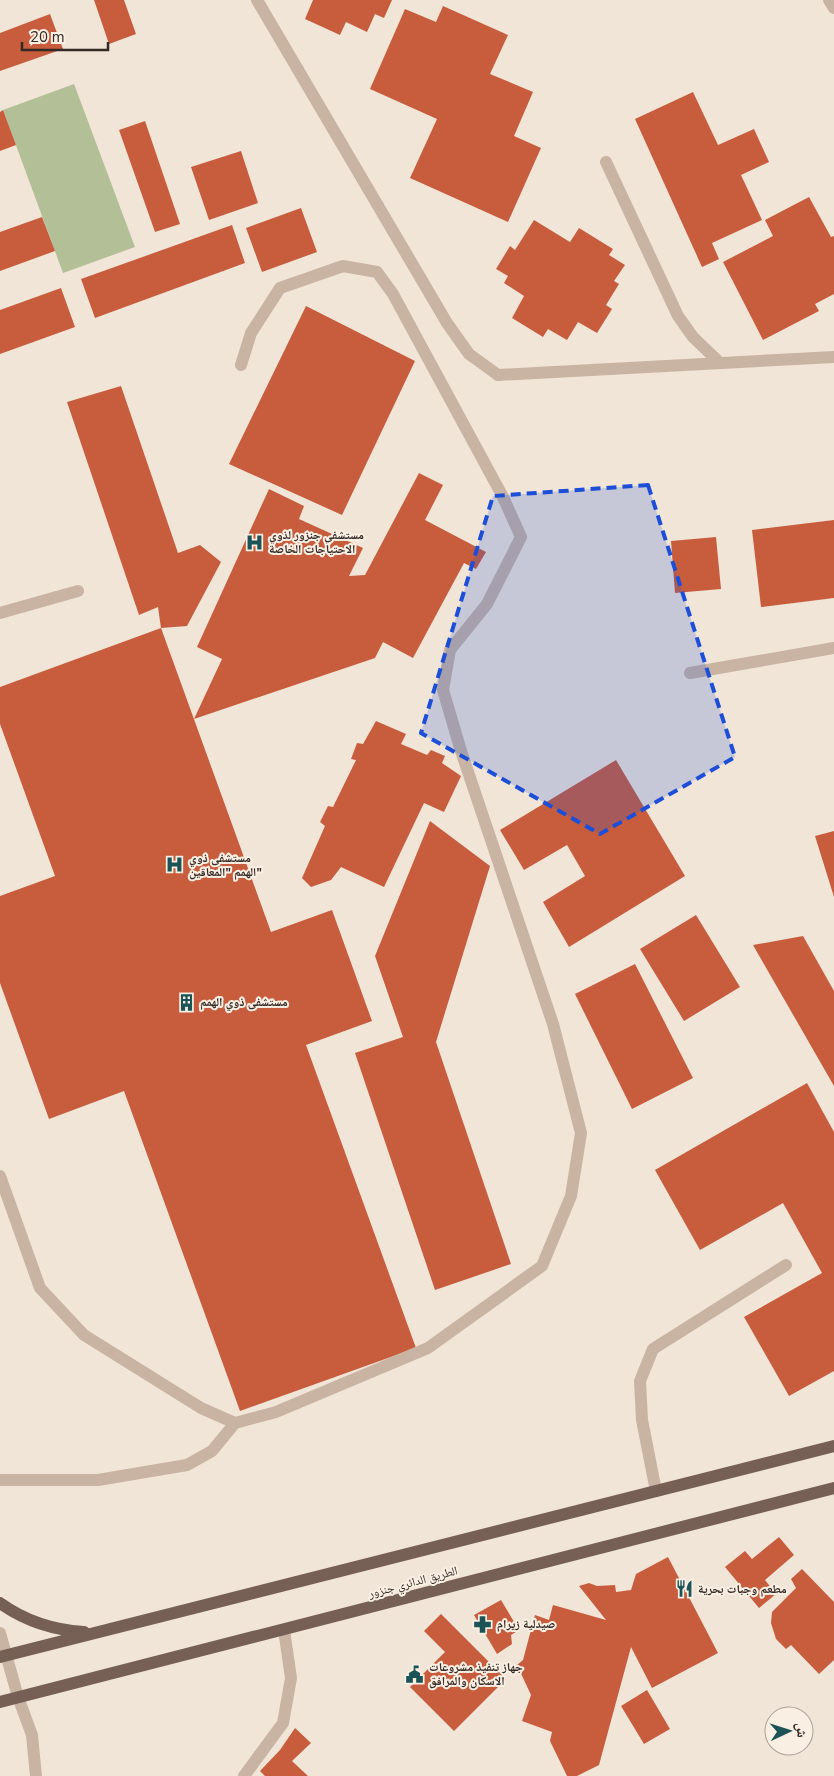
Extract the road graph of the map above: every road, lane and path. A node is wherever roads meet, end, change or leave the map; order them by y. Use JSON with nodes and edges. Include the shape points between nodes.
{"nodes":[{"id":1,"x":257,"y":0,"type":"edge"},
{"id":2,"x":830,"y":0,"type":"edge"},
{"id":3,"x":834,"y":8,"type":"edge"},
{"id":4,"x":606,"y":162,"type":"dead end"},
{"id":5,"x":834,"y":357,"type":"edge"},
{"id":6,"x":720,"y":364,"type":"junction"},
{"id":7,"x":241,"y":365,"type":"dead end"},
{"id":8,"x":78,"y":591,"type":"dead end"},
{"id":9,"x":0,"y":613,"type":"edge"},
{"id":10,"x":834,"y":648,"type":"edge"},
{"id":11,"x":690,"y":673,"type":"dead end"},
{"id":12,"x":0,"y":1176,"type":"edge"},
{"id":13,"x":786,"y":1265,"type":"dead end"},
{"id":14,"x":235,"y":1423,"type":"junction"},
{"id":15,"x":834,"y":1446,"type":"edge"},
{"id":16,"x":0,"y":1480,"type":"edge"},
{"id":17,"x":834,"y":1488,"type":"edge"},
{"id":18,"x":656,"y":1491,"type":"junction"},
{"id":19,"x":0,"y":1604,"type":"edge"},
{"id":20,"x":284,"y":1630,"type":"junction"},
{"id":21,"x":0,"y":1633,"type":"edge"},
{"id":22,"x":96,"y":1633,"type":"junction"},
{"id":23,"x":3,"y":1656,"type":"edge"},
{"id":24,"x":18,"y":1698,"type":"junction"},
{"id":25,"x":0,"y":1702,"type":"edge"},
{"id":26,"x":36,"y":1776,"type":"edge"},
{"id":27,"x":244,"y":1776,"type":"edge"}],
"edges":[{"from":1,"to":6,"type":"street","via":[[447,323],[469,354],[498,375]]},
{"from":2,"to":3,"type":"street"},
{"from":4,"to":6,"type":"street","via":[[678,316]]},
{"from":5,"to":6,"type":"street"},
{"from":7,"to":14,"type":"street","via":[[251,333],[280,288],[343,266],[378,272],[503,497],[521,537],[487,604],[450,650],[443,690],[553,1024],[582,1133],[571,1196],[542,1266],[428,1348],[276,1412]]},
{"from":8,"to":9,"type":"street"},
{"from":10,"to":11,"type":"street"},
{"from":12,"to":14,"type":"street","via":[[40,1288],[84,1335],[201,1408]]},
{"from":13,"to":18,"type":"street","via":[[653,1349],[640,1381],[642,1420]]},
{"from":14,"to":16,"type":"street","via":[[212,1451],[187,1464],[98,1480]]},
{"from":15,"to":18,"type":"main road"},
{"from":17,"to":20,"type":"main road","name":"الطريق الدائري جنزور"},
{"from":18,"to":22,"type":"main road"},
{"from":19,"to":22,"type":"main road","via":[[40,1624]]},
{"from":20,"to":24,"type":"main road","name":"الطريق الدائري جنزور"},
{"from":20,"to":27,"type":"street","via":[[291,1678],[283,1723]]},
{"from":21,"to":23,"type":"street"},
{"from":22,"to":23,"type":"main road"},
{"from":23,"to":24,"type":"street"},
{"from":24,"to":25,"type":"main road","name":"الطريق الدائري جنزور"},
{"from":24,"to":26,"type":"street","via":[[32,1736]]}]}
